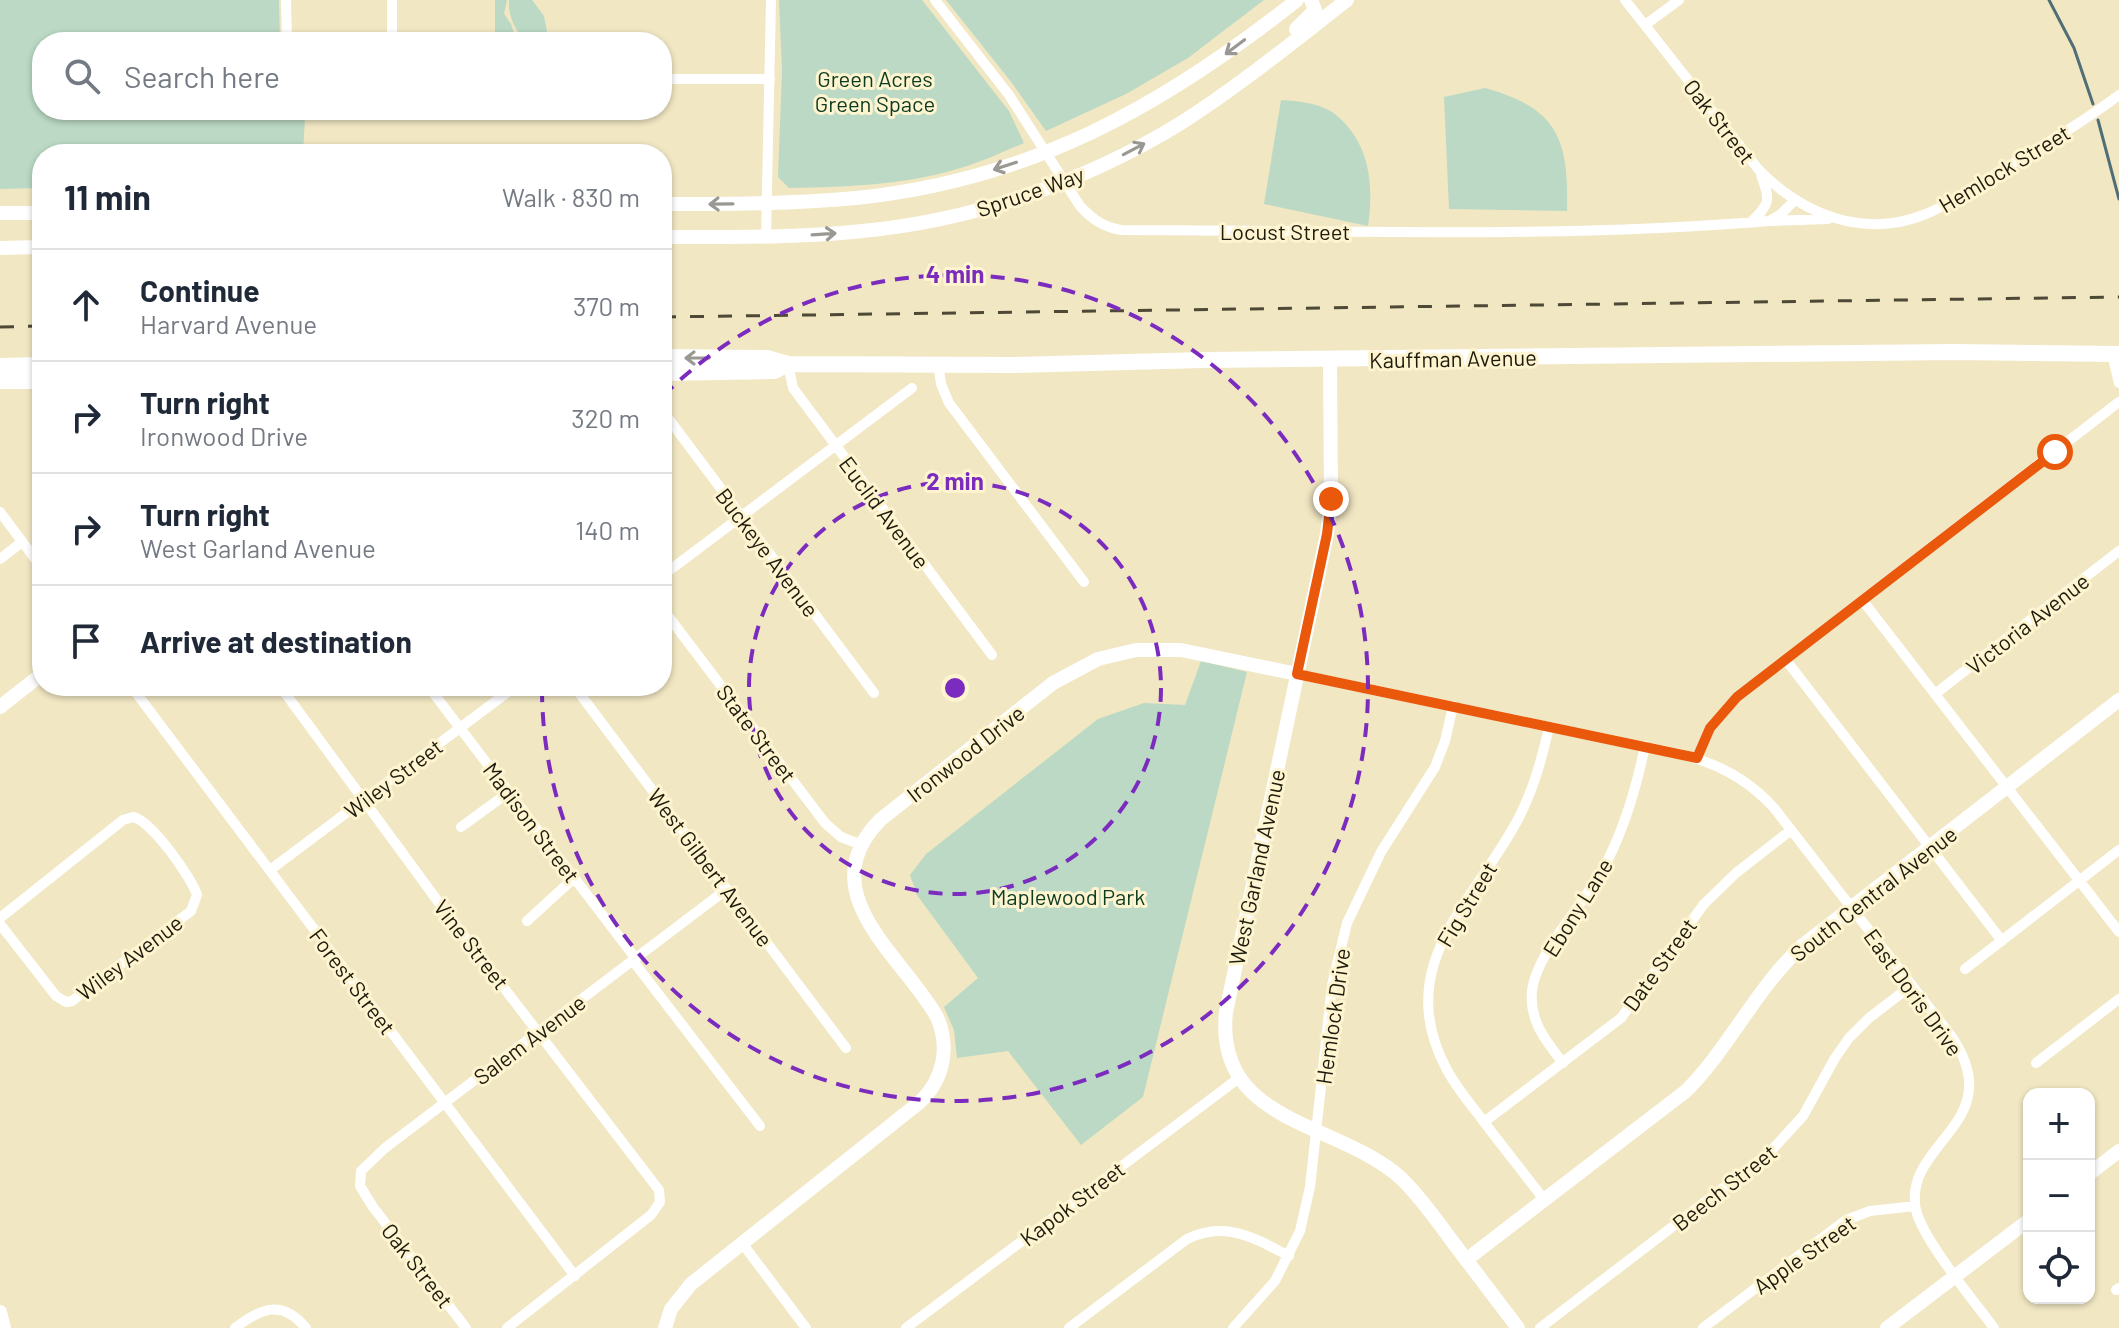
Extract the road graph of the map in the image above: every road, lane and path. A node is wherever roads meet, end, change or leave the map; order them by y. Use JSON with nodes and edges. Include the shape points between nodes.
{"nodes":[{"id":1,"x":286,"y":0,"type":"edge"},
{"id":2,"x":392,"y":0,"type":"edge"},
{"id":3,"x":771,"y":0,"type":"edge"},
{"id":4,"x":935,"y":0,"type":"edge"},
{"id":5,"x":1297,"y":0,"type":"edge"},
{"id":6,"x":1311,"y":0,"type":"edge"},
{"id":7,"x":1347,"y":0,"type":"edge"},
{"id":8,"x":1625,"y":0,"type":"edge"},
{"id":9,"x":1679,"y":0,"type":"edge"},
{"id":10,"x":1645,"y":25,"type":"junction"},
{"id":11,"x":287,"y":32,"type":"edge"},
{"id":12,"x":392,"y":32,"type":"edge"},
{"id":13,"x":1283,"y":49,"type":"junction"},
{"id":14,"x":672,"y":79,"type":"edge"},
{"id":15,"x":770,"y":79,"type":"junction"},
{"id":16,"x":2119,"y":95,"type":"edge"},
{"id":17,"x":1045,"y":152,"type":"junction"},
{"id":18,"x":1759,"y":170,"type":"junction"},
{"id":19,"x":1064,"y":182,"type":"junction"},
{"id":20,"x":1794,"y":201,"type":"junction"},
{"id":21,"x":766,"y":203,"type":"junction"},
{"id":22,"x":672,"y":204,"type":"edge"},
{"id":23,"x":0,"y":213,"type":"edge"},
{"id":24,"x":32,"y":213,"type":"edge"},
{"id":25,"x":1834,"y":219,"type":"junction"},
{"id":26,"x":1769,"y":221,"type":"junction"},
{"id":27,"x":1750,"y":223,"type":"junction"},
{"id":28,"x":766,"y":236,"type":"junction"},
{"id":29,"x":672,"y":237,"type":"edge"},
{"id":30,"x":32,"y":247,"type":"edge"},
{"id":31,"x":0,"y":248,"type":"edge"},
{"id":32,"x":2116,"y":354,"type":"edge"},
{"id":33,"x":672,"y":357,"type":"edge"},
{"id":34,"x":1330,"y":360,"type":"junction"},
{"id":35,"x":938,"y":363,"type":"junction"},
{"id":36,"x":788,"y":364,"type":"junction"},
{"id":37,"x":32,"y":365,"type":"edge"},
{"id":38,"x":0,"y":366,"type":"edge"},
{"id":39,"x":672,"y":373,"type":"edge"},
{"id":40,"x":0,"y":381,"type":"edge"},
{"id":41,"x":32,"y":381,"type":"edge"},
{"id":42,"x":2119,"y":383,"type":"edge"},
{"id":43,"x":912,"y":388,"type":"dead end"},
{"id":44,"x":2119,"y":402,"type":"edge"},
{"id":45,"x":672,"y":423,"type":"edge"},
{"id":46,"x":836,"y":446,"type":"junction"},
{"id":47,"x":0,"y":512,"type":"edge"},
{"id":48,"x":741,"y":516,"type":"junction"},
{"id":49,"x":22,"y":542,"type":"junction"},
{"id":50,"x":2119,"y":551,"type":"edge"},
{"id":51,"x":32,"y":555,"type":"edge"},
{"id":52,"x":0,"y":559,"type":"edge"},
{"id":53,"x":672,"y":568,"type":"edge"},
{"id":54,"x":1084,"y":582,"type":"dead end"},
{"id":55,"x":1863,"y":601,"type":"junction"},
{"id":56,"x":672,"y":621,"type":"edge"},
{"id":57,"x":992,"y":655,"type":"dead end"},
{"id":58,"x":1786,"y":660,"type":"junction"},
{"id":59,"x":1297,"y":674,"type":"junction"},
{"id":60,"x":32,"y":682,"type":"edge"},
{"id":61,"x":874,"y":693,"type":"dead end"},
{"id":62,"x":1935,"y":694,"type":"junction"},
{"id":63,"x":139,"y":696,"type":"edge"},
{"id":64,"x":287,"y":696,"type":"edge"},
{"id":65,"x":436,"y":696,"type":"edge"},
{"id":66,"x":503,"y":696,"type":"edge"},
{"id":67,"x":582,"y":696,"type":"edge"},
{"id":68,"x":2119,"y":700,"type":"edge"},
{"id":69,"x":1453,"y":706,"type":"junction"},
{"id":70,"x":0,"y":707,"type":"edge"},
{"id":71,"x":1549,"y":727,"type":"junction"},
{"id":72,"x":460,"y":728,"type":"junction"},
{"id":73,"x":1645,"y":746,"type":"junction"},
{"id":74,"x":1697,"y":758,"type":"junction"},
{"id":75,"x":2007,"y":788,"type":"junction"},
{"id":76,"x":509,"y":792,"type":"junction"},
{"id":77,"x":365,"y":800,"type":"junction"},
{"id":78,"x":461,"y":827,"type":"dead end"},
{"id":79,"x":1791,"y":830,"type":"junction"},
{"id":80,"x":862,"y":845,"type":"junction"},
{"id":81,"x":1930,"y":847,"type":"junction"},
{"id":82,"x":2119,"y":850,"type":"edge"},
{"id":83,"x":270,"y":870,"type":"junction"},
{"id":84,"x":574,"y":878,"type":"junction"},
{"id":85,"x":2079,"y":881,"type":"junction"},
{"id":86,"x":727,"y":889,"type":"junction"},
{"id":87,"x":1852,"y":907,"type":"junction"},
{"id":88,"x":0,"y":918,"type":"edge"},
{"id":89,"x":527,"y":921,"type":"dead end"},
{"id":90,"x":0,"y":924,"type":"edge"},
{"id":91,"x":2119,"y":932,"type":"edge"},
{"id":92,"x":2002,"y":941,"type":"junction"},
{"id":93,"x":635,"y":960,"type":"junction"},
{"id":94,"x":1965,"y":969,"type":"dead end"},
{"id":95,"x":1912,"y":985,"type":"junction"},
{"id":96,"x":2119,"y":999,"type":"edge"},
{"id":97,"x":539,"y":1032,"type":"junction"},
{"id":98,"x":846,"y":1048,"type":"dead end"},
{"id":99,"x":1563,"y":1063,"type":"junction"},
{"id":100,"x":2036,"y":1063,"type":"dead end"},
{"id":101,"x":1239,"y":1078,"type":"junction"},
{"id":102,"x":444,"y":1103,"type":"junction"},
{"id":103,"x":1484,"y":1122,"type":"junction"},
{"id":104,"x":760,"y":1126,"type":"dead end"},
{"id":105,"x":1317,"y":1130,"type":"junction"},
{"id":106,"x":2119,"y":1151,"type":"edge"},
{"id":107,"x":2095,"y":1169,"type":"edge"},
{"id":108,"x":1545,"y":1201,"type":"junction"},
{"id":109,"x":370,"y":1202,"type":"joint"},
{"id":110,"x":1915,"y":1206,"type":"junction"},
{"id":111,"x":2023,"y":1225,"type":"edge"},
{"id":112,"x":742,"y":1243,"type":"junction"},
{"id":113,"x":1289,"y":1256,"type":"junction"},
{"id":114,"x":1466,"y":1260,"type":"junction"},
{"id":115,"x":575,"y":1276,"type":"junction"},
{"id":116,"x":1956,"y":1276,"type":"junction"},
{"id":117,"x":0,"y":1312,"type":"edge"},
{"id":118,"x":921,"y":1317,"type":"junction"},
{"id":119,"x":4,"y":1328,"type":"edge"},
{"id":120,"x":235,"y":1328,"type":"edge"},
{"id":121,"x":306,"y":1328,"type":"edge"},
{"id":122,"x":466,"y":1328,"type":"edge"},
{"id":123,"x":507,"y":1328,"type":"edge"},
{"id":124,"x":665,"y":1328,"type":"edge"},
{"id":125,"x":806,"y":1328,"type":"edge"},
{"id":126,"x":906,"y":1328,"type":"edge"},
{"id":127,"x":929,"y":1328,"type":"edge"},
{"id":128,"x":1069,"y":1328,"type":"edge"},
{"id":129,"x":1233,"y":1328,"type":"edge"},
{"id":130,"x":1518,"y":1328,"type":"edge"},
{"id":131,"x":1540,"y":1328,"type":"edge"},
{"id":132,"x":1703,"y":1328,"type":"edge"},
{"id":133,"x":1887,"y":1328,"type":"edge"},
{"id":134,"x":1994,"y":1328,"type":"edge"}],
"edges":[{"from":1,"to":11,"type":"street"},
{"from":2,"to":12,"type":"street"},
{"from":3,"to":15,"type":"street"},
{"from":4,"to":17,"type":"street","name":"Locust Street","via":[[1009,95]]},
{"from":5,"to":17,"type":"street","name":"Spruce Way","one_way":true,"via":[[1166,94]]},
{"from":6,"to":13,"type":"street","via":[[1315,10]]},
{"from":7,"to":13,"type":"street","name":"Spruce Way"},
{"from":8,"to":10,"type":"street","name":"Oak Street"},
{"from":9,"to":10,"type":"street"},
{"from":10,"to":18,"type":"street","name":"Oak Street"},
{"from":19,"to":13,"type":"street","name":"Spruce Way","one_way":true,"via":[[1178,124]]},
{"from":14,"to":15,"type":"street"},
{"from":15,"to":21,"type":"street"},
{"from":16,"to":25,"type":"street","name":"Hemlock Street","via":[[1928,213],[1887,223]]},
{"from":17,"to":19,"type":"street","name":"Locust Street"},
{"from":17,"to":21,"type":"street","name":"Spruce Way","one_way":true,"via":[[919,188]]},
{"from":18,"to":20,"type":"street","name":"Oak Street"},
{"from":18,"to":27,"type":"street","via":[[1767,205]]},
{"from":19,"to":27,"type":"street","name":"Locust Street","via":[[1090,217],[1121,230],[1549,231]]},
{"from":28,"to":19,"type":"street","name":"Spruce Way","one_way":true,"via":[[863,231],[936,220]]},
{"from":20,"to":25,"type":"street","name":"Oak Street"},
{"from":20,"to":26,"type":"street"},
{"from":21,"to":22,"type":"street","name":"Spruce Way","one_way":true},
{"from":21,"to":28,"type":"street"},
{"from":23,"to":24,"type":"street"},
{"from":25,"to":26,"type":"street","name":"Locust Street"},
{"from":26,"to":27,"type":"street","name":"Locust Street"},
{"from":28,"to":29,"type":"street","name":"Spruce Way"},
{"from":30,"to":31,"type":"street"},
{"from":32,"to":34,"type":"main road","name":"Kauffman Avenue"},
{"from":32,"to":42,"type":"street"},
{"from":36,"to":33,"type":"main road","name":"Kauffman Avenue","one_way":true,"via":[[767,358]]},
{"from":34,"to":35,"type":"main road","name":"Kauffman Avenue"},
{"from":34,"to":59,"type":"street","name":"West Garland Avenue","via":[[1330,514]]},
{"from":35,"to":36,"type":"main road","name":"Kauffman Avenue"},
{"from":35,"to":54,"type":"street","via":[[949,403]]},
{"from":36,"to":39,"type":"main road","name":"Kauffman Avenue","via":[[774,371]]},
{"from":36,"to":46,"type":"street","name":"Euclid Avenue","via":[[793,388]]},
{"from":37,"to":38,"type":"main road"},
{"from":40,"to":41,"type":"main road"},
{"from":43,"to":46,"type":"street"},
{"from":44,"to":55,"type":"street"},
{"from":45,"to":48,"type":"street","name":"Buckeye Avenue"},
{"from":46,"to":48,"type":"street"},
{"from":46,"to":57,"type":"street","name":"Euclid Avenue"},
{"from":47,"to":49,"type":"street"},
{"from":48,"to":53,"type":"street"},
{"from":48,"to":61,"type":"street","name":"Buckeye Avenue"},
{"from":49,"to":51,"type":"street"},
{"from":49,"to":52,"type":"street"},
{"from":50,"to":62,"type":"street","name":"Victoria Avenue"},
{"from":55,"to":58,"type":"street"},
{"from":55,"to":62,"type":"street"},
{"from":56,"to":80,"type":"street","name":"State Street","via":[[825,823]]},
{"from":58,"to":74,"type":"street","via":[[1719,716]]},
{"from":58,"to":81,"type":"street"},
{"from":59,"to":69,"type":"street","name":"Ironwood Drive"},
{"from":59,"to":80,"type":"street","name":"Ironwood Drive","via":[[1165,649],[1123,652],[1089,662],[1053,683],[880,820]]},
{"from":59,"to":101,"type":"street","name":"West Garland Avenue","via":[[1226,1012],[1227,1045]]},
{"from":60,"to":70,"type":"street"},
{"from":62,"to":75,"type":"street"},
{"from":63,"to":83,"type":"street","name":"Forest Street"},
{"from":64,"to":77,"type":"street","name":"Vine Street"},
{"from":65,"to":72,"type":"street","name":"Madison Street"},
{"from":66,"to":72,"type":"street","name":"Wiley Street"},
{"from":67,"to":86,"type":"street","name":"West Gilbert Avenue"},
{"from":68,"to":75,"type":"street","name":"South Central Avenue"},
{"from":69,"to":71,"type":"street","name":"Ironwood Drive"},
{"from":69,"to":105,"type":"street","name":"Hemlock Drive","via":[[1435,767],[1381,852],[1347,923],[1332,985]]},
{"from":71,"to":73,"type":"street","name":"Ironwood Drive"},
{"from":71,"to":103,"type":"street","name":"Fig Street","via":[[1522,811],[1447,929],[1430,980],[1430,1016],[1440,1056]]},
{"from":72,"to":76,"type":"street","name":"Madison Street"},
{"from":72,"to":77,"type":"street","name":"Wiley Street"},
{"from":73,"to":74,"type":"street","name":"Ironwood Drive"},
{"from":73,"to":99,"type":"street","name":"Ebony Lane","via":[[1611,853],[1534,982],[1534,1018]]},
{"from":74,"to":79,"type":"street","name":"Ironwood Drive","via":[[1749,785]]},
{"from":75,"to":81,"type":"street","name":"South Central Avenue"},
{"from":75,"to":85,"type":"street"},
{"from":76,"to":78,"type":"street"},
{"from":76,"to":84,"type":"street","name":"Madison Street"},
{"from":77,"to":83,"type":"street","name":"Wiley Street"},
{"from":77,"to":97,"type":"street","name":"Vine Street"},
{"from":79,"to":87,"type":"street","name":"East Doris Drive"},
{"from":79,"to":99,"type":"street","name":"Date Street","via":[[1704,904],[1627,1010]]},
{"from":80,"to":112,"type":"street","via":[[855,875],[860,906],[937,1017],[944,1044],[940,1072],[920,1102]]},
{"from":81,"to":87,"type":"street","name":"South Central Avenue"},
{"from":81,"to":92,"type":"street"},
{"from":82,"to":85,"type":"street"},
{"from":83,"to":102,"type":"street","name":"Forest Street"},
{"from":84,"to":89,"type":"street"},
{"from":84,"to":93,"type":"street","name":"Madison Street"},
{"from":85,"to":91,"type":"street"},
{"from":85,"to":92,"type":"street"},
{"from":86,"to":93,"type":"street","name":"Salem Avenue"},
{"from":86,"to":98,"type":"street","name":"West Gilbert Avenue"},
{"from":87,"to":95,"type":"street","name":"East Doris Drive"},
{"from":87,"to":108,"type":"street","name":"South Central Avenue","via":[[1776,972],[1686,1091]]},
{"from":88,"to":90,"type":"street","name":"Wiley Avenue","via":[[113,827],[133,817],[146,822],[196,891],[191,911],[77,999],[66,1002]]},
{"from":92,"to":94,"type":"street"},
{"from":93,"to":97,"type":"street","name":"Salem Avenue"},
{"from":93,"to":104,"type":"street","name":"Madison Street"},
{"from":95,"to":110,"type":"street","name":"East Doris Drive","via":[[1958,1046],[1968,1083],[1959,1120],[1920,1172]]},
{"from":95,"to":131,"type":"street","name":"Beech Street","via":[[1849,1038],[1803,1116],[1769,1153]]},
{"from":96,"to":100,"type":"street"},
{"from":97,"to":102,"type":"street","name":"Salem Avenue"},
{"from":97,"to":115,"type":"street","name":"Vine Street","via":[[656,1186],[660,1202]]},
{"from":99,"to":103,"type":"street","name":"Date Street"},
{"from":101,"to":105,"type":"street","name":"West Garland Avenue","via":[[1266,1107]]},
{"from":101,"to":118,"type":"street","name":"Kapok Street"},
{"from":102,"to":109,"type":"street","name":"Salem Avenue","via":[[363,1168],[360,1186]]},
{"from":102,"to":115,"type":"street","name":"Forest Street"},
{"from":103,"to":108,"type":"street","name":"Fig Street"},
{"from":105,"to":113,"type":"street","name":"Hemlock Drive","via":[[1307,1206]]},
{"from":105,"to":114,"type":"street","name":"West Garland Avenue","via":[[1356,1147],[1398,1176]]},
{"from":106,"to":107,"type":"street"},
{"from":108,"to":114,"type":"street","name":"South Central Avenue"},
{"from":109,"to":122,"type":"street","name":"Oak Street"},
{"from":110,"to":116,"type":"street","via":[[1924,1230]]},
{"from":110,"to":132,"type":"street","name":"Apple Street","via":[[1870,1211],[1846,1220]]},
{"from":111,"to":116,"type":"street"},
{"from":112,"to":124,"type":"street","via":[[684,1291]]},
{"from":112,"to":125,"type":"street"},
{"from":113,"to":128,"type":"street","via":[[1241,1232],[1194,1235]]},
{"from":113,"to":129,"type":"street","name":"Hemlock Drive","via":[[1267,1292]]},
{"from":114,"to":130,"type":"street","name":"West Garland Avenue"},
{"from":115,"to":123,"type":"street"},
{"from":116,"to":133,"type":"street"},
{"from":116,"to":134,"type":"street"},
{"from":117,"to":119,"type":"street"},
{"from":118,"to":126,"type":"street","name":"Kapok Street"},
{"from":118,"to":127,"type":"street"},
{"from":120,"to":121,"type":"street","via":[[270,1309],[287,1312]]}]}
